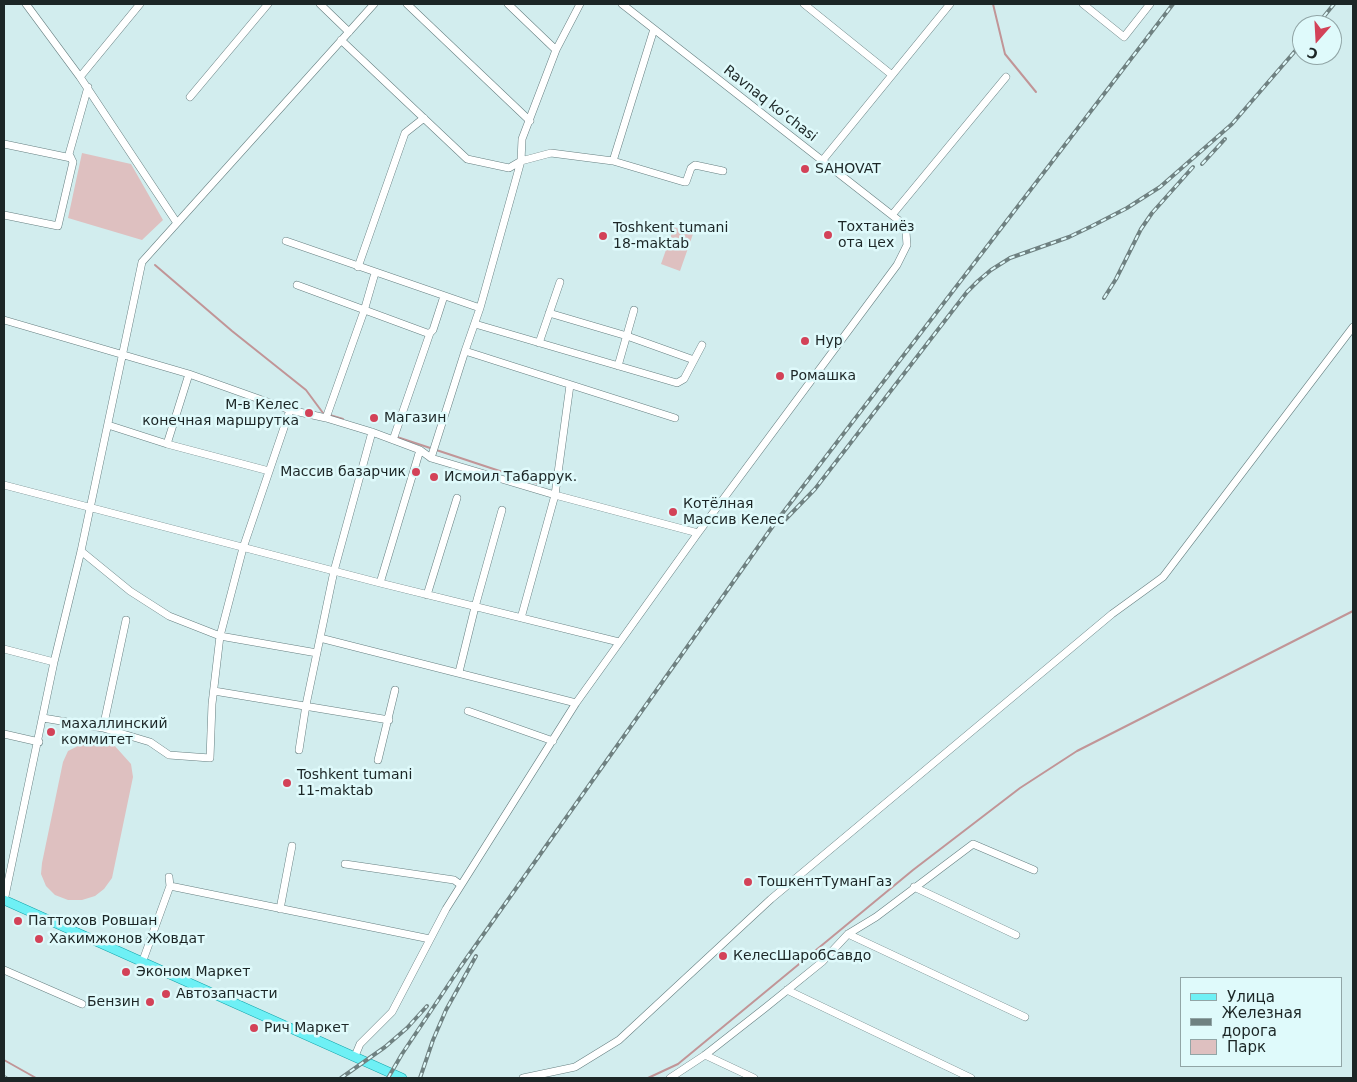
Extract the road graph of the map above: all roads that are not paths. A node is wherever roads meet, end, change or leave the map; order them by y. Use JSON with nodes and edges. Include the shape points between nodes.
{"nodes":[{"id":1,"x":26,"y":4,"type":"edge"},
{"id":2,"x":140,"y":4,"type":"edge"},
{"id":3,"x":268,"y":4,"type":"edge"},
{"id":4,"x":320,"y":4,"type":"edge"},
{"id":5,"x":374,"y":4,"type":"edge"},
{"id":6,"x":407,"y":4,"type":"edge"},
{"id":7,"x":508,"y":4,"type":"edge"},
{"id":8,"x":580,"y":4,"type":"edge"},
{"id":9,"x":622,"y":4,"type":"edge"},
{"id":10,"x":804,"y":4,"type":"edge"},
{"id":11,"x":950,"y":4,"type":"edge"},
{"id":12,"x":1083,"y":4,"type":"edge"},
{"id":13,"x":1150,"y":4,"type":"edge"},
{"id":14,"x":654,"y":29,"type":"junction"},
{"id":15,"x":349,"y":32,"type":"junction"},
{"id":16,"x":341,"y":40,"type":"junction"},
{"id":17,"x":556,"y":50,"type":"junction"},
{"id":18,"x":892,"y":75,"type":"junction"},
{"id":19,"x":80,"y":77,"type":"junction"},
{"id":20,"x":1006,"y":77,"type":"dead end"},
{"id":21,"x":88,"y":87,"type":"junction"},
{"id":22,"x":190,"y":97,"type":"dead end"},
{"id":23,"x":424,"y":118,"type":"junction"},
{"id":24,"x":530,"y":121,"type":"junction"},
{"id":25,"x":4,"y":144,"type":"edge"},
{"id":26,"x":71,"y":158,"type":"junction"},
{"id":27,"x":521,"y":161,"type":"junction"},
{"id":28,"x":613,"y":161,"type":"junction"},
{"id":29,"x":822,"y":161,"type":"junction"},
{"id":30,"x":722,"y":171,"type":"dead end"},
{"id":31,"x":4,"y":215,"type":"edge"},
{"id":32,"x":892,"y":215,"type":"junction"},
{"id":33,"x":177,"y":223,"type":"junction"},
{"id":34,"x":286,"y":241,"type":"dead end"},
{"id":35,"x":358,"y":267,"type":"junction"},
{"id":36,"x":376,"y":273,"type":"junction"},
{"id":37,"x":560,"y":282,"type":"dead end"},
{"id":38,"x":297,"y":285,"type":"dead end"},
{"id":39,"x":444,"y":296,"type":"junction"},
{"id":40,"x":480,"y":308,"type":"junction"},
{"id":41,"x":634,"y":310,"type":"dead end"},
{"id":42,"x":364,"y":311,"type":"junction"},
{"id":43,"x":549,"y":313,"type":"junction"},
{"id":44,"x":4,"y":320,"type":"edge"},
{"id":45,"x":474,"y":324,"type":"junction"},
{"id":46,"x":1353,"y":326,"type":"edge"},
{"id":47,"x":430,"y":333,"type":"junction"},
{"id":48,"x":627,"y":336,"type":"junction"},
{"id":49,"x":539,"y":343,"type":"junction"},
{"id":50,"x":702,"y":345,"type":"dead end"},
{"id":51,"x":464,"y":351,"type":"junction"},
{"id":52,"x":123,"y":354,"type":"junction"},
{"id":53,"x":694,"y":360,"type":"junction"},
{"id":54,"x":618,"y":366,"type":"junction"},
{"id":55,"x":189,"y":374,"type":"junction"},
{"id":56,"x":570,"y":385,"type":"junction"},
{"id":57,"x":290,"y":410,"type":"junction"},
{"id":58,"x":326,"y":418,"type":"junction"},
{"id":59,"x":675,"y":418,"type":"dead end"},
{"id":60,"x":108,"y":425,"type":"junction"},
{"id":61,"x":372,"y":432,"type":"junction"},
{"id":62,"x":393,"y":440,"type":"junction"},
{"id":63,"x":167,"y":444,"type":"junction"},
{"id":64,"x":420,"y":450,"type":"junction"},
{"id":65,"x":431,"y":458,"type":"junction"},
{"id":66,"x":269,"y":471,"type":"junction"},
{"id":67,"x":4,"y":485,"type":"edge"},
{"id":68,"x":555,"y":495,"type":"junction"},
{"id":69,"x":457,"y":498,"type":"dead end"},
{"id":70,"x":90,"y":508,"type":"junction"},
{"id":71,"x":502,"y":510,"type":"dead end"},
{"id":72,"x":698,"y":532,"type":"junction"},
{"id":73,"x":243,"y":548,"type":"junction"},
{"id":74,"x":81,"y":551,"type":"junction"},
{"id":75,"x":334,"y":571,"type":"junction"},
{"id":76,"x":380,"y":583,"type":"junction"},
{"id":77,"x":427,"y":595,"type":"junction"},
{"id":78,"x":475,"y":607,"type":"junction"},
{"id":79,"x":521,"y":618,"type":"junction"},
{"id":80,"x":126,"y":620,"type":"dead end"},
{"id":81,"x":220,"y":636,"type":"junction"},
{"id":82,"x":320,"y":638,"type":"junction"},
{"id":83,"x":619,"y":642,"type":"junction"},
{"id":84,"x":4,"y":649,"type":"edge"},
{"id":85,"x":317,"y":653,"type":"junction"},
{"id":86,"x":54,"y":662,"type":"junction"},
{"id":87,"x":459,"y":672,"type":"junction"},
{"id":88,"x":395,"y":690,"type":"dead end"},
{"id":89,"x":214,"y":691,"type":"junction"},
{"id":90,"x":576,"y":703,"type":"junction"},
{"id":91,"x":306,"y":705,"type":"junction"},
{"id":92,"x":468,"y":711,"type":"dead end"},
{"id":93,"x":43,"y":718,"type":"junction"},
{"id":94,"x":388,"y":720,"type":"junction"},
{"id":95,"x":103,"y":728,"type":"junction"},
{"id":96,"x":4,"y":734,"type":"edge"},
{"id":97,"x":553,"y":741,"type":"junction"},
{"id":98,"x":39,"y":742,"type":"junction"},
{"id":99,"x":300,"y":750,"type":"dead end"},
{"id":100,"x":378,"y":760,"type":"dead end"},
{"id":101,"x":292,"y":846,"type":"dead end"},
{"id":102,"x":345,"y":864,"type":"dead end"},
{"id":103,"x":1034,"y":870,"type":"dead end"},
{"id":104,"x":169,"y":877,"type":"dead end"},
{"id":105,"x":460,"y":885,"type":"junction"},
{"id":106,"x":170,"y":886,"type":"junction"},
{"id":107,"x":914,"y":887,"type":"junction"},
{"id":108,"x":4,"y":900,"type":"edge"},
{"id":109,"x":280,"y":909,"type":"junction"},
{"id":110,"x":848,"y":934,"type":"junction"},
{"id":111,"x":1016,"y":934,"type":"dead end"},
{"id":112,"x":430,"y":939,"type":"junction"},
{"id":113,"x":142,"y":963,"type":"junction"},
{"id":114,"x":4,"y":970,"type":"edge"},
{"id":115,"x":786,"y":990,"type":"junction"},
{"id":116,"x":82,"y":1004,"type":"dead end"},
{"id":117,"x":1025,"y":1017,"type":"dead end"},
{"id":118,"x":705,"y":1055,"type":"junction"},
{"id":119,"x":355,"y":1056,"type":"junction"},
{"id":120,"x":402,"y":1078,"type":"edge"},
{"id":121,"x":523,"y":1078,"type":"edge"},
{"id":122,"x":670,"y":1078,"type":"edge"},
{"id":123,"x":754,"y":1078,"type":"edge"},
{"id":124,"x":971,"y":1078,"type":"edge"}],
"edges":[{"from":1,"to":19,"type":"street"},
{"from":2,"to":19,"type":"street"},
{"from":3,"to":22,"type":"street"},
{"from":4,"to":15,"type":"street"},
{"from":5,"to":15,"type":"street"},
{"from":6,"to":24,"type":"street"},
{"from":7,"to":17,"type":"street"},
{"from":8,"to":17,"type":"street"},
{"from":9,"to":14,"type":"street","name":"Ravnaq ko‘chasi"},
{"from":10,"to":18,"type":"street"},
{"from":11,"to":18,"type":"street"},
{"from":12,"to":13,"type":"street","via":[[1124,38]]},
{"from":14,"to":28,"type":"street"},
{"from":14,"to":29,"type":"street","name":"Ravnaq ko‘chasi"},
{"from":15,"to":16,"type":"street"},
{"from":16,"to":23,"type":"street"},
{"from":16,"to":33,"type":"street"},
{"from":17,"to":24,"type":"street"},
{"from":18,"to":29,"type":"street"},
{"from":19,"to":21,"type":"street"},
{"from":20,"to":32,"type":"street"},
{"from":21,"to":26,"type":"street","via":[[69,154]]},
{"from":21,"to":33,"type":"street"},
{"from":23,"to":27,"type":"street","via":[[467,159],[509,168]]},
{"from":23,"to":35,"type":"street","via":[[405,132]]},
{"from":24,"to":27,"type":"street","via":[[522,139]]},
{"from":25,"to":26,"type":"street"},
{"from":26,"to":31,"type":"street","via":[[73,162],[58,226]]},
{"from":27,"to":28,"type":"street","via":[[551,154]]},
{"from":27,"to":40,"type":"street"},
{"from":28,"to":30,"type":"street","via":[[684,182],[696,165]]},
{"from":29,"to":32,"type":"street","name":"Ravnaq ko‘chasi"},
{"from":32,"to":72,"type":"street","name":"Ravnaq ko‘chasi","via":[[902,223],[908,241],[897,265]]},
{"from":33,"to":52,"type":"street","via":[[142,262]]},
{"from":34,"to":35,"type":"street"},
{"from":35,"to":36,"type":"street"},
{"from":36,"to":39,"type":"street"},
{"from":36,"to":42,"type":"street"},
{"from":37,"to":43,"type":"street"},
{"from":38,"to":42,"type":"street"},
{"from":39,"to":40,"type":"street"},
{"from":39,"to":47,"type":"street","via":[[434,330]]},
{"from":40,"to":45,"type":"street"},
{"from":41,"to":48,"type":"street"},
{"from":42,"to":47,"type":"street"},
{"from":42,"to":58,"type":"street"},
{"from":43,"to":48,"type":"street"},
{"from":43,"to":49,"type":"street"},
{"from":44,"to":52,"type":"street"},
{"from":45,"to":49,"type":"street"},
{"from":45,"to":51,"type":"street"},
{"from":46,"to":121,"type":"street","via":[[1163,577],[1112,614],[770,899],[619,1040],[575,1067]]},
{"from":47,"to":62,"type":"street"},
{"from":48,"to":53,"type":"street"},
{"from":48,"to":54,"type":"street"},
{"from":49,"to":54,"type":"street"},
{"from":50,"to":53,"type":"street"},
{"from":51,"to":56,"type":"street"},
{"from":51,"to":65,"type":"street"},
{"from":52,"to":55,"type":"street"},
{"from":52,"to":60,"type":"street"},
{"from":53,"to":54,"type":"street","via":[[684,379],[677,383]]},
{"from":55,"to":57,"type":"street"},
{"from":55,"to":63,"type":"street"},
{"from":56,"to":59,"type":"street"},
{"from":56,"to":68,"type":"street"},
{"from":57,"to":58,"type":"street"},
{"from":57,"to":66,"type":"street"},
{"from":58,"to":61,"type":"street"},
{"from":60,"to":63,"type":"street"},
{"from":60,"to":70,"type":"street"},
{"from":61,"to":62,"type":"street"},
{"from":61,"to":75,"type":"street"},
{"from":62,"to":64,"type":"street"},
{"from":63,"to":66,"type":"street"},
{"from":64,"to":65,"type":"street"},
{"from":64,"to":76,"type":"street"},
{"from":65,"to":68,"type":"street"},
{"from":66,"to":73,"type":"street"},
{"from":67,"to":70,"type":"street"},
{"from":68,"to":72,"type":"street"},
{"from":68,"to":79,"type":"street"},
{"from":69,"to":77,"type":"street"},
{"from":70,"to":73,"type":"street"},
{"from":70,"to":74,"type":"street"},
{"from":71,"to":78,"type":"street"},
{"from":72,"to":83,"type":"street"},
{"from":73,"to":75,"type":"street"},
{"from":73,"to":81,"type":"street"},
{"from":74,"to":81,"type":"street","via":[[130,591],[169,616]]},
{"from":74,"to":86,"type":"street"},
{"from":75,"to":76,"type":"street"},
{"from":75,"to":82,"type":"street"},
{"from":76,"to":77,"type":"street"},
{"from":77,"to":78,"type":"street"},
{"from":78,"to":79,"type":"street"},
{"from":78,"to":87,"type":"street"},
{"from":79,"to":83,"type":"street"},
{"from":80,"to":95,"type":"street"},
{"from":81,"to":85,"type":"street"},
{"from":81,"to":89,"type":"street"},
{"from":82,"to":85,"type":"street"},
{"from":82,"to":87,"type":"street"},
{"from":83,"to":90,"type":"street"},
{"from":84,"to":86,"type":"street"},
{"from":85,"to":91,"type":"street"},
{"from":86,"to":93,"type":"street"},
{"from":87,"to":90,"type":"street"},
{"from":88,"to":94,"type":"street"},
{"from":89,"to":91,"type":"street"},
{"from":89,"to":95,"type":"street","via":[[210,758],[169,755],[150,742]]},
{"from":90,"to":97,"type":"street"},
{"from":91,"to":94,"type":"street"},
{"from":91,"to":99,"type":"street"},
{"from":92,"to":97,"type":"street"},
{"from":93,"to":95,"type":"street"},
{"from":93,"to":98,"type":"street"},
{"from":94,"to":100,"type":"street"},
{"from":96,"to":98,"type":"street"},
{"from":97,"to":105,"type":"street"},
{"from":98,"to":108,"type":"street"},
{"from":101,"to":109,"type":"street"},
{"from":102,"to":105,"type":"street","via":[[454,880]]},
{"from":103,"to":107,"type":"street","via":[[973,844]]},
{"from":104,"to":106,"type":"street"},
{"from":105,"to":112,"type":"street"},
{"from":106,"to":109,"type":"street"},
{"from":106,"to":113,"type":"street"},
{"from":107,"to":110,"type":"street"},
{"from":107,"to":111,"type":"street"},
{"from":108,"to":113,"type":"main road"},
{"from":109,"to":112,"type":"street"},
{"from":110,"to":115,"type":"street","via":[[822,962]]},
{"from":110,"to":117,"type":"street"},
{"from":112,"to":119,"type":"street","via":[[392,1012],[360,1044]]},
{"from":113,"to":119,"type":"main road"},
{"from":114,"to":116,"type":"street"},
{"from":115,"to":118,"type":"street"},
{"from":115,"to":124,"type":"street"},
{"from":118,"to":122,"type":"street"},
{"from":118,"to":123,"type":"street"},
{"from":119,"to":120,"type":"main road"}]}
